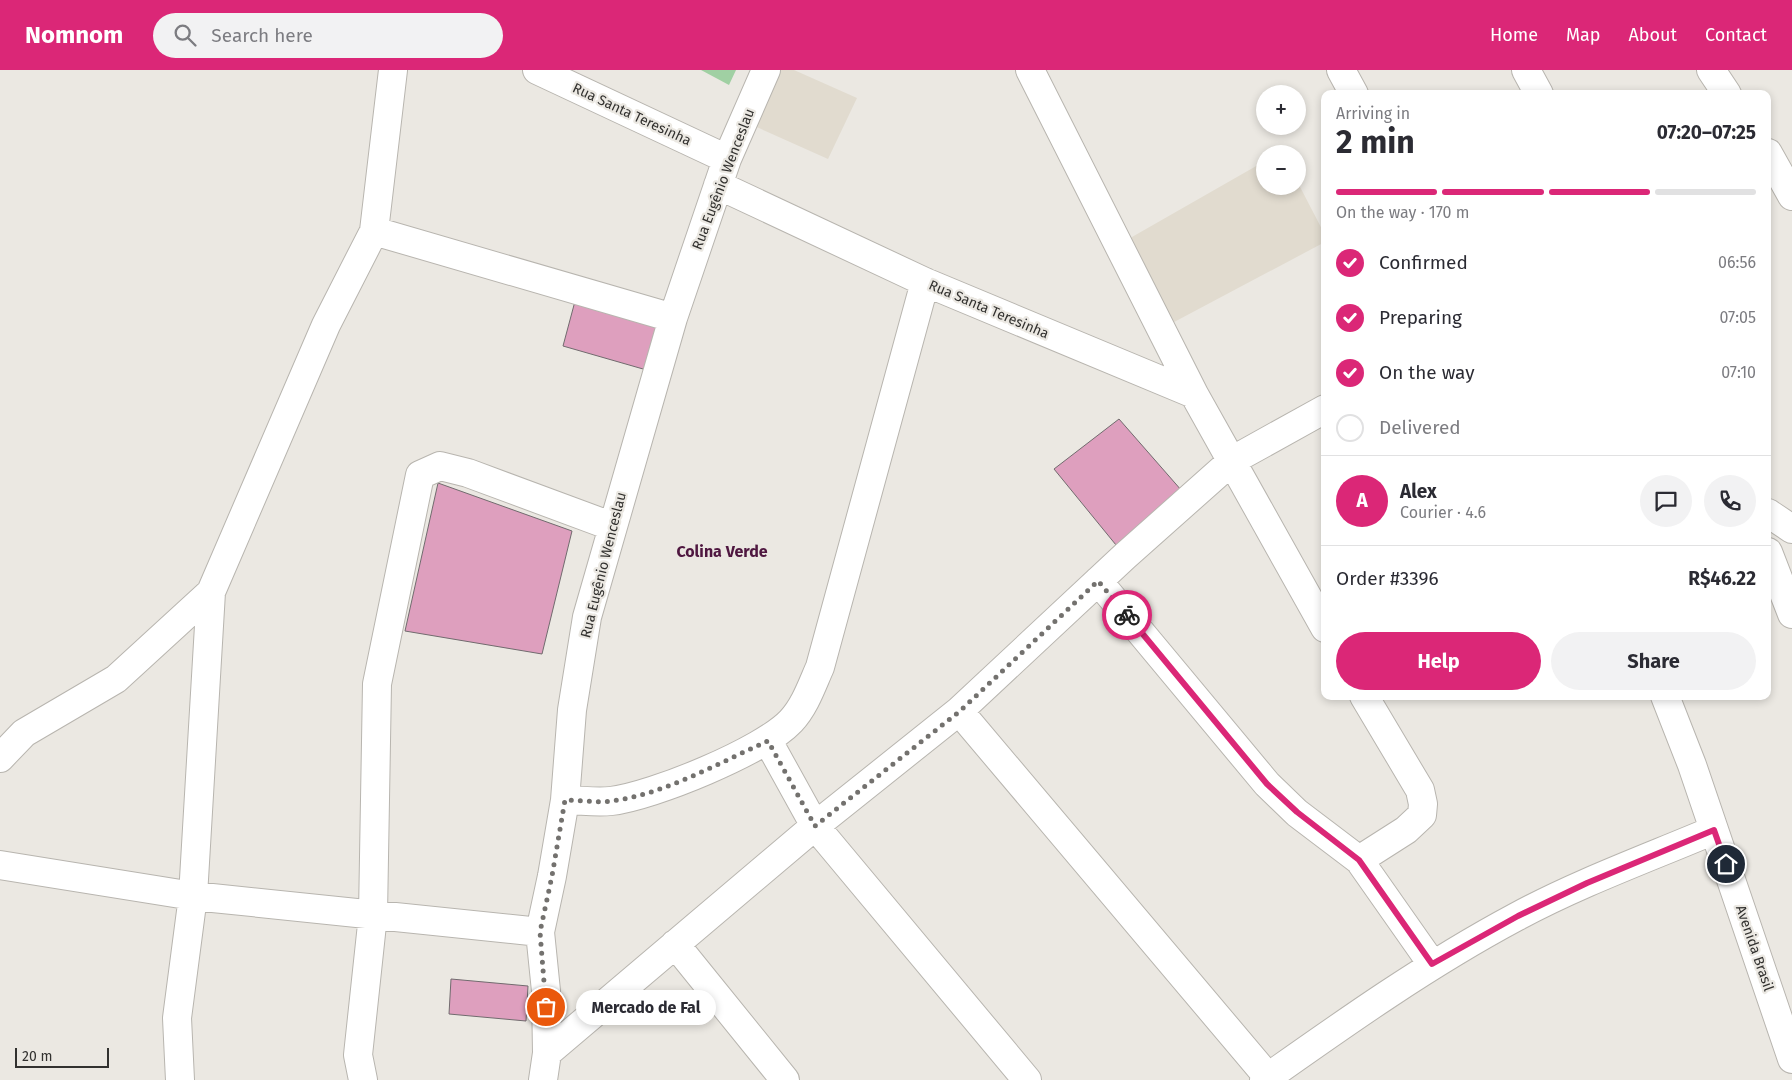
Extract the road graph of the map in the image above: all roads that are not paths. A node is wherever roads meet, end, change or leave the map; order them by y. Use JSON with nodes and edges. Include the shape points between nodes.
{"nodes":[{"id":1,"x":393,"y":70,"type":"edge"},
{"id":2,"x":537,"y":70,"type":"edge"},
{"id":3,"x":766,"y":70,"type":"edge"},
{"id":4,"x":1030,"y":70,"type":"edge"},
{"id":5,"x":1341,"y":70,"type":"edge"},
{"id":6,"x":1526,"y":70,"type":"edge"},
{"id":7,"x":1711,"y":70,"type":"edge"},
{"id":8,"x":1352,"y":90,"type":"edge"},
{"id":9,"x":1537,"y":90,"type":"edge"},
{"id":10,"x":1724,"y":90,"type":"edge"},
{"id":11,"x":1771,"y":158,"type":"edge"},
{"id":12,"x":728,"y":159,"type":"junction"},
{"id":13,"x":718,"y":186,"type":"junction"},
{"id":14,"x":1792,"y":196,"type":"edge"},
{"id":15,"x":374,"y":231,"type":"junction"},
{"id":16,"x":925,"y":282,"type":"junction"},
{"id":17,"x":673,"y":318,"type":"junction"},
{"id":18,"x":1194,"y":394,"type":"junction"},
{"id":19,"x":1321,"y":411,"type":"edge"},
{"id":20,"x":1232,"y":460,"type":"junction"},
{"id":21,"x":1771,"y":515,"type":"edge"},
{"id":22,"x":611,"y":526,"type":"junction"},
{"id":23,"x":1792,"y":529,"type":"edge"},
{"id":24,"x":1771,"y":562,"type":"edge"},
{"id":25,"x":1098,"y":581,"type":"junction"},
{"id":26,"x":211,"y":592,"type":"junction"},
{"id":27,"x":1792,"y":614,"type":"edge"},
{"id":28,"x":1321,"y":621,"type":"edge"},
{"id":29,"x":1366,"y":700,"type":"edge"},
{"id":30,"x":1667,"y":700,"type":"edge"},
{"id":31,"x":960,"y":711,"type":"junction"},
{"id":32,"x":768,"y":741,"type":"junction"},
{"id":33,"x":0,"y":758,"type":"edge"},
{"id":34,"x":565,"y":800,"type":"junction"},
{"id":35,"x":815,"y":826,"type":"junction"},
{"id":36,"x":1714,"y":830,"type":"junction"},
{"id":37,"x":1359,"y":860,"type":"junction"},
{"id":38,"x":0,"y":865,"type":"edge"},
{"id":39,"x":193,"y":896,"type":"junction"},
{"id":40,"x":373,"y":915,"type":"junction"},
{"id":41,"x":540,"y":932,"type":"junction"},
{"id":42,"x":675,"y":944,"type":"junction"},
{"id":43,"x":1432,"y":964,"type":"junction"},
{"id":44,"x":547,"y":1053,"type":"junction"},
{"id":45,"x":1792,"y":1059,"type":"edge"},
{"id":46,"x":1266,"y":1079,"type":"edge"},
{"id":47,"x":180,"y":1080,"type":"edge"},
{"id":48,"x":363,"y":1080,"type":"edge"},
{"id":49,"x":543,"y":1080,"type":"edge"},
{"id":50,"x":785,"y":1080,"type":"edge"},
{"id":51,"x":1027,"y":1080,"type":"edge"}],
"edges":[{"from":1,"to":15,"type":"main road"},
{"from":2,"to":12,"type":"main road","name":"Rua Santa Teresinha"},
{"from":3,"to":12,"type":"main road","name":"Rua Eugênio Wenceslau"},
{"from":4,"to":18,"type":"main road"},
{"from":5,"to":8,"type":"main road"},
{"from":6,"to":9,"type":"main road"},
{"from":7,"to":10,"type":"main road"},
{"from":11,"to":14,"type":"main road"},
{"from":12,"to":13,"type":"main road","name":"Rua Eugênio Wenceslau"},
{"from":13,"to":16,"type":"main road","name":"Rua Santa Teresinha"},
{"from":13,"to":17,"type":"main road","name":"Rua Eugênio Wenceslau"},
{"from":15,"to":17,"type":"main road"},
{"from":15,"to":26,"type":"main road","via":[[322,334]]},
{"from":16,"to":18,"type":"main road","name":"Rua Santa Teresinha"},
{"from":16,"to":32,"type":"main road","via":[[820,667],[799,710]]},
{"from":17,"to":22,"type":"main road","name":"Rua Eugênio Wenceslau"},
{"from":18,"to":20,"type":"main road"},
{"from":19,"to":20,"type":"main road"},
{"from":20,"to":25,"type":"main road"},
{"from":20,"to":28,"type":"main road"},
{"from":21,"to":23,"type":"main road"},
{"from":22,"to":34,"type":"main road","name":"Rua Eugênio Wenceslau","via":[[587,617],[572,710]]},
{"from":22,"to":40,"type":"main road","via":[[468,473],[440,466],[420,475],[377,684]]},
{"from":24,"to":27,"type":"main road"},
{"from":25,"to":31,"type":"main road"},
{"from":25,"to":37,"type":"main road","via":[[1267,784],[1304,818]]},
{"from":26,"to":33,"type":"main road","via":[[116,679],[24,733]]},
{"from":26,"to":39,"type":"main road"},
{"from":29,"to":37,"type":"main road","via":[[1420,790],[1423,804],[1422,815],[1406,830]]},
{"from":30,"to":36,"type":"main road","name":"Avenida Brasil"},
{"from":31,"to":35,"type":"main road"},
{"from":31,"to":46,"type":"main road"},
{"from":32,"to":34,"type":"main road","via":[[644,794],[610,801]]},
{"from":32,"to":35,"type":"main road"},
{"from":34,"to":41,"type":"main road","name":"Rua Eugênio Wenceslau"},
{"from":35,"to":42,"type":"main road"},
{"from":35,"to":51,"type":"main road"},
{"from":36,"to":43,"type":"main road","via":[[1587,883],[1518,916]]},
{"from":36,"to":45,"type":"main road","name":"Avenida Brasil"},
{"from":37,"to":43,"type":"main road"},
{"from":38,"to":39,"type":"main road"},
{"from":39,"to":40,"type":"main road"},
{"from":39,"to":47,"type":"main road","via":[[177,1018]]},
{"from":40,"to":41,"type":"main road"},
{"from":40,"to":48,"type":"main road","via":[[358,1055]]},
{"from":41,"to":44,"type":"main road","name":"Rua Eugênio Wenceslau","via":[[546,991]]},
{"from":42,"to":44,"type":"main road"},
{"from":42,"to":50,"type":"main road"},
{"from":43,"to":46,"type":"main road"},
{"from":44,"to":49,"type":"main road","name":"Rua Eugênio Wenceslau"}]}
